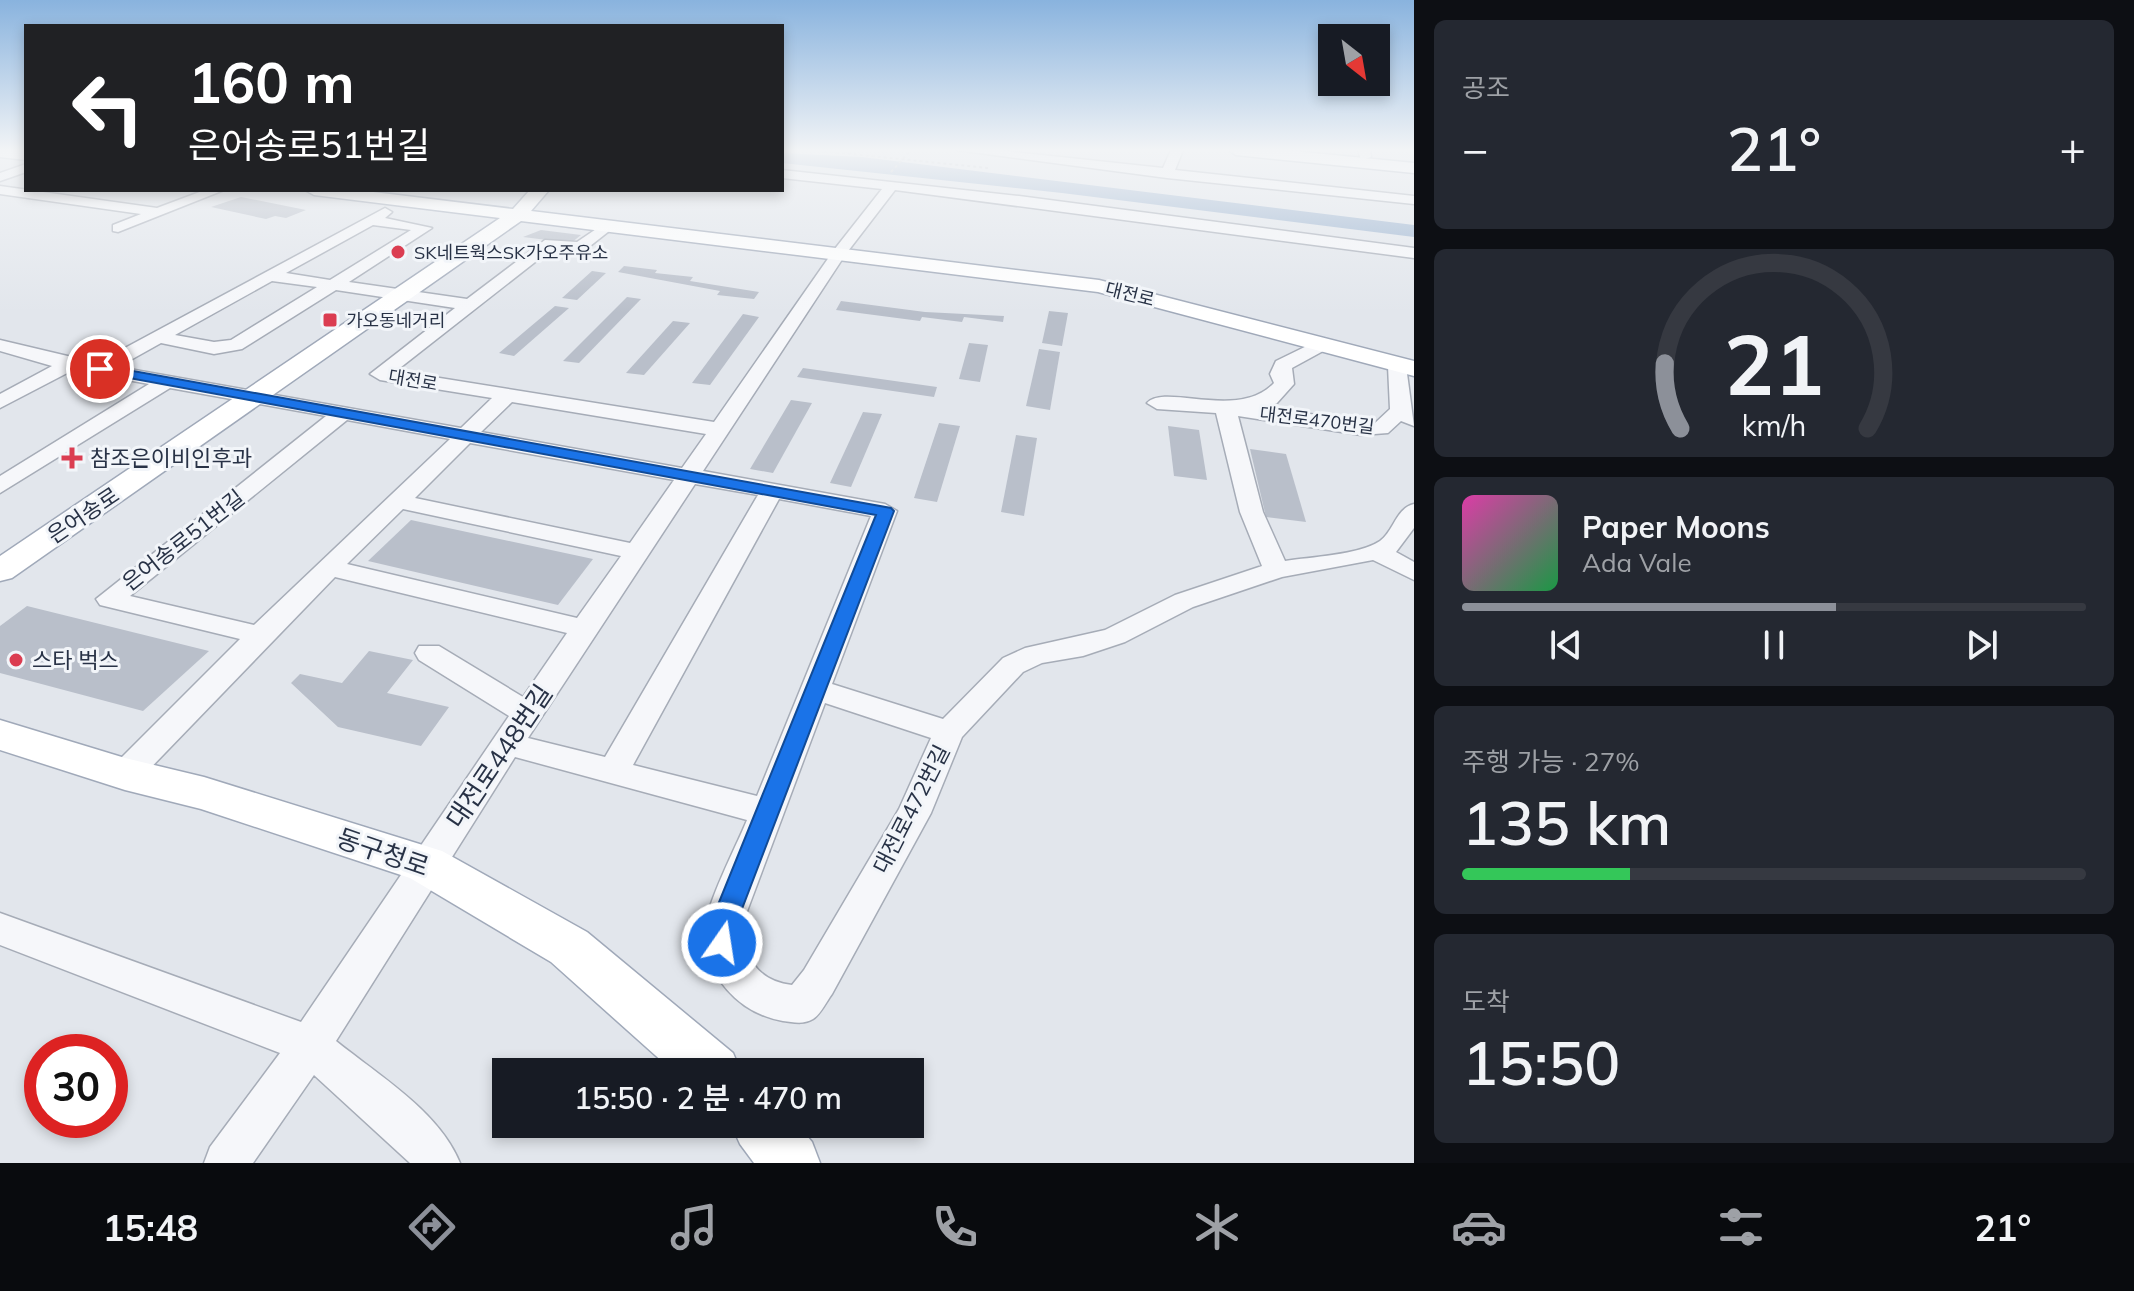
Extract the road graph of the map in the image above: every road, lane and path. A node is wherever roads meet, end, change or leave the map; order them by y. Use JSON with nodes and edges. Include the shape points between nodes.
{"nodes":[{"id":1,"x":101,"y":204,"type":"edge"},
{"id":2,"x":177,"y":204,"type":"edge"},
{"id":3,"x":400,"y":204,"type":"edge"},
{"id":4,"x":432,"y":204,"type":"edge"},
{"id":5,"x":527,"y":204,"type":"edge"},
{"id":6,"x":873,"y":204,"type":"edge"},
{"id":7,"x":1069,"y":204,"type":"edge"},
{"id":8,"x":156,"y":212,"type":"junction"},
{"id":9,"x":517,"y":215,"type":"junction"},
{"id":10,"x":370,"y":220,"type":"junction"},
{"id":11,"x":608,"y":225,"type":"junction"},
{"id":12,"x":118,"y":228,"type":"dead end"},
{"id":13,"x":839,"y":253,"type":"junction"},
{"id":14,"x":1414,"y":253,"type":"edge"},
{"id":15,"x":272,"y":276,"type":"junction"},
{"id":16,"x":336,"y":285,"type":"junction"},
{"id":17,"x":403,"y":295,"type":"junction"},
{"id":18,"x":472,"y":305,"type":"junction"},
{"id":19,"x":159,"y":337,"type":"junction"},
{"id":20,"x":0,"y":345,"type":"edge"},
{"id":21,"x":1319,"y":346,"type":"junction"},
{"id":22,"x":70,"y":364,"type":"junction"},
{"id":23,"x":1406,"y":368,"type":"edge"},
{"id":24,"x":100,"y":369,"type":"junction"},
{"id":25,"x":168,"y":381,"type":"junction"},
{"id":26,"x":256,"y":396,"type":"junction"},
{"id":27,"x":506,"y":396,"type":"junction"},
{"id":28,"x":0,"y":402,"type":"edge"},
{"id":29,"x":1157,"y":403,"type":"dead end"},
{"id":30,"x":1225,"y":408,"type":"junction"},
{"id":31,"x":343,"y":413,"type":"junction"},
{"id":32,"x":1407,"y":415,"type":"edge"},
{"id":33,"x":721,"y":430,"type":"junction"},
{"id":34,"x":466,"y":435,"type":"junction"},
{"id":35,"x":690,"y":476,"type":"junction"},
{"id":36,"x":0,"y":486,"type":"edge"},
{"id":37,"x":771,"y":492,"type":"junction"},
{"id":38,"x":398,"y":501,"type":"junction"},
{"id":39,"x":1414,"y":511,"type":"edge"},
{"id":40,"x":1375,"y":551,"type":"junction"},
{"id":41,"x":637,"y":552,"type":"junction"},
{"id":42,"x":330,"y":568,"type":"junction"},
{"id":43,"x":1277,"y":570,"type":"junction"},
{"id":44,"x":0,"y":571,"type":"edge"},
{"id":45,"x":1414,"y":572,"type":"edge"},
{"id":46,"x":585,"y":629,"type":"junction"},
{"id":47,"x":260,"y":635,"type":"junction"},
{"id":48,"x":429,"y":653,"type":"dead end"},
{"id":49,"x":816,"y":689,"type":"junction"},
{"id":50,"x":528,"y":714,"type":"junction"},
{"id":51,"x":949,"y":732,"type":"junction"},
{"id":52,"x":0,"y":735,"type":"edge"},
{"id":53,"x":508,"y":744,"type":"junction"},
{"id":54,"x":613,"y":771,"type":"junction"},
{"id":55,"x":125,"y":774,"type":"junction"},
{"id":56,"x":767,"y":812,"type":"junction"},
{"id":57,"x":426,"y":864,"type":"junction"},
{"id":58,"x":0,"y":929,"type":"edge"},
{"id":59,"x":310,"y":1045,"type":"junction"},
{"id":60,"x":698,"y":1058,"type":"edge"},
{"id":61,"x":771,"y":1138,"type":"edge"},
{"id":62,"x":226,"y":1163,"type":"edge"},
{"id":63,"x":438,"y":1163,"type":"edge"},
{"id":64,"x":791,"y":1163,"type":"edge"}],
"edges":[{"from":1,"to":8,"type":"street"},
{"from":2,"to":8,"type":"street"},
{"from":3,"to":10,"type":"street"},
{"from":4,"to":9,"type":"main road","name":"대전로"},
{"from":5,"to":9,"type":"main road","name":"은어송로"},
{"from":6,"to":13,"type":"street"},
{"from":7,"to":14,"type":"street"},
{"from":8,"to":12,"type":"street"},
{"from":9,"to":11,"type":"main road","name":"대전로"},
{"from":9,"to":17,"type":"main road","name":"은어송로"},
{"from":10,"to":15,"type":"street"},
{"from":10,"to":16,"type":"street","via":[[425,228]]},
{"from":11,"to":13,"type":"main road","name":"대전로"},
{"from":11,"to":18,"type":"street","name":"대전로","via":[[580,247],[550,243]]},
{"from":13,"to":21,"type":"main road","name":"대전로","via":[[1099,286]]},
{"from":13,"to":33,"type":"street","name":"대전로448번길"},
{"from":15,"to":16,"type":"street"},
{"from":15,"to":19,"type":"street"},
{"from":16,"to":17,"type":"street"},
{"from":16,"to":19,"type":"street","via":[[236,345],[214,348]]},
{"from":17,"to":18,"type":"street"},
{"from":17,"to":26,"type":"main road","name":"은어송로"},
{"from":18,"to":27,"type":"street","name":"대전로","via":[[380,374]]},
{"from":19,"to":24,"type":"street"},
{"from":20,"to":22,"type":"street"},
{"from":21,"to":23,"type":"main road","name":"대전로"},
{"from":21,"to":30,"type":"street","name":"대전로470번길","via":[[1283,365],[1284,384],[1270,399]]},
{"from":22,"to":24,"type":"street"},
{"from":22,"to":28,"type":"street"},
{"from":23,"to":32,"type":"street"},
{"from":24,"to":25,"type":"street"},
{"from":25,"to":26,"type":"street"},
{"from":25,"to":36,"type":"street"},
{"from":26,"to":31,"type":"street"},
{"from":26,"to":44,"type":"main road","name":"은어송로"},
{"from":27,"to":33,"type":"street","name":"대전로"},
{"from":27,"to":34,"type":"street"},
{"from":29,"to":30,"type":"street","name":"대전로470번길"},
{"from":30,"to":32,"type":"street","name":"대전로470번길","via":[[1381,429]]},
{"from":30,"to":43,"type":"street","name":"대전로470번길","via":[[1250,512]]},
{"from":31,"to":34,"type":"street"},
{"from":31,"to":47,"type":"street","name":"은어송로51번길","via":[[109,599]]},
{"from":33,"to":35,"type":"street","name":"대전로448번길"},
{"from":34,"to":35,"type":"street"},
{"from":34,"to":38,"type":"street"},
{"from":35,"to":37,"type":"street"},
{"from":35,"to":41,"type":"street","name":"대전로448번길"},
{"from":37,"to":49,"type":"street","via":[[885,511]]},
{"from":37,"to":54,"type":"street"},
{"from":38,"to":41,"type":"street"},
{"from":38,"to":42,"type":"street"},
{"from":39,"to":40,"type":"street","name":"대전로472번길","via":[[1389,546]]},
{"from":40,"to":43,"type":"street","name":"대전로472번길"},
{"from":40,"to":45,"type":"street"},
{"from":41,"to":46,"type":"street","name":"대전로448번길"},
{"from":42,"to":46,"type":"street"},
{"from":42,"to":47,"type":"street"},
{"from":43,"to":51,"type":"street","name":"대전로472번길","via":[[1184,601],[1115,636],[1013,665]]},
{"from":46,"to":50,"type":"street","name":"대전로448번길"},
{"from":47,"to":55,"type":"street"},
{"from":48,"to":50,"type":"street"},
{"from":49,"to":51,"type":"street"},
{"from":49,"to":56,"type":"street"},
{"from":50,"to":53,"type":"street","name":"대전로448번길"},
{"from":51,"to":56,"type":"street","name":"대전로472번길","via":[[914,813],[801,1005],[767,999],[745,983],[722,943],[724,922]]},
{"from":52,"to":55,"type":"main road","name":"동구청로"},
{"from":53,"to":54,"type":"street"},
{"from":53,"to":57,"type":"street","name":"대전로448번길"},
{"from":54,"to":56,"type":"street"},
{"from":55,"to":57,"type":"main road","name":"동구청로","via":[[204,793]]},
{"from":57,"to":59,"type":"street","name":"대전로448번길"},
{"from":57,"to":60,"type":"main road","name":"동구청로","via":[[569,947]]},
{"from":58,"to":59,"type":"street"},
{"from":59,"to":62,"type":"street","name":"대전로448번길"},
{"from":59,"to":63,"type":"street","via":[[416,1136]]},
{"from":61,"to":64,"type":"main road"}]}
